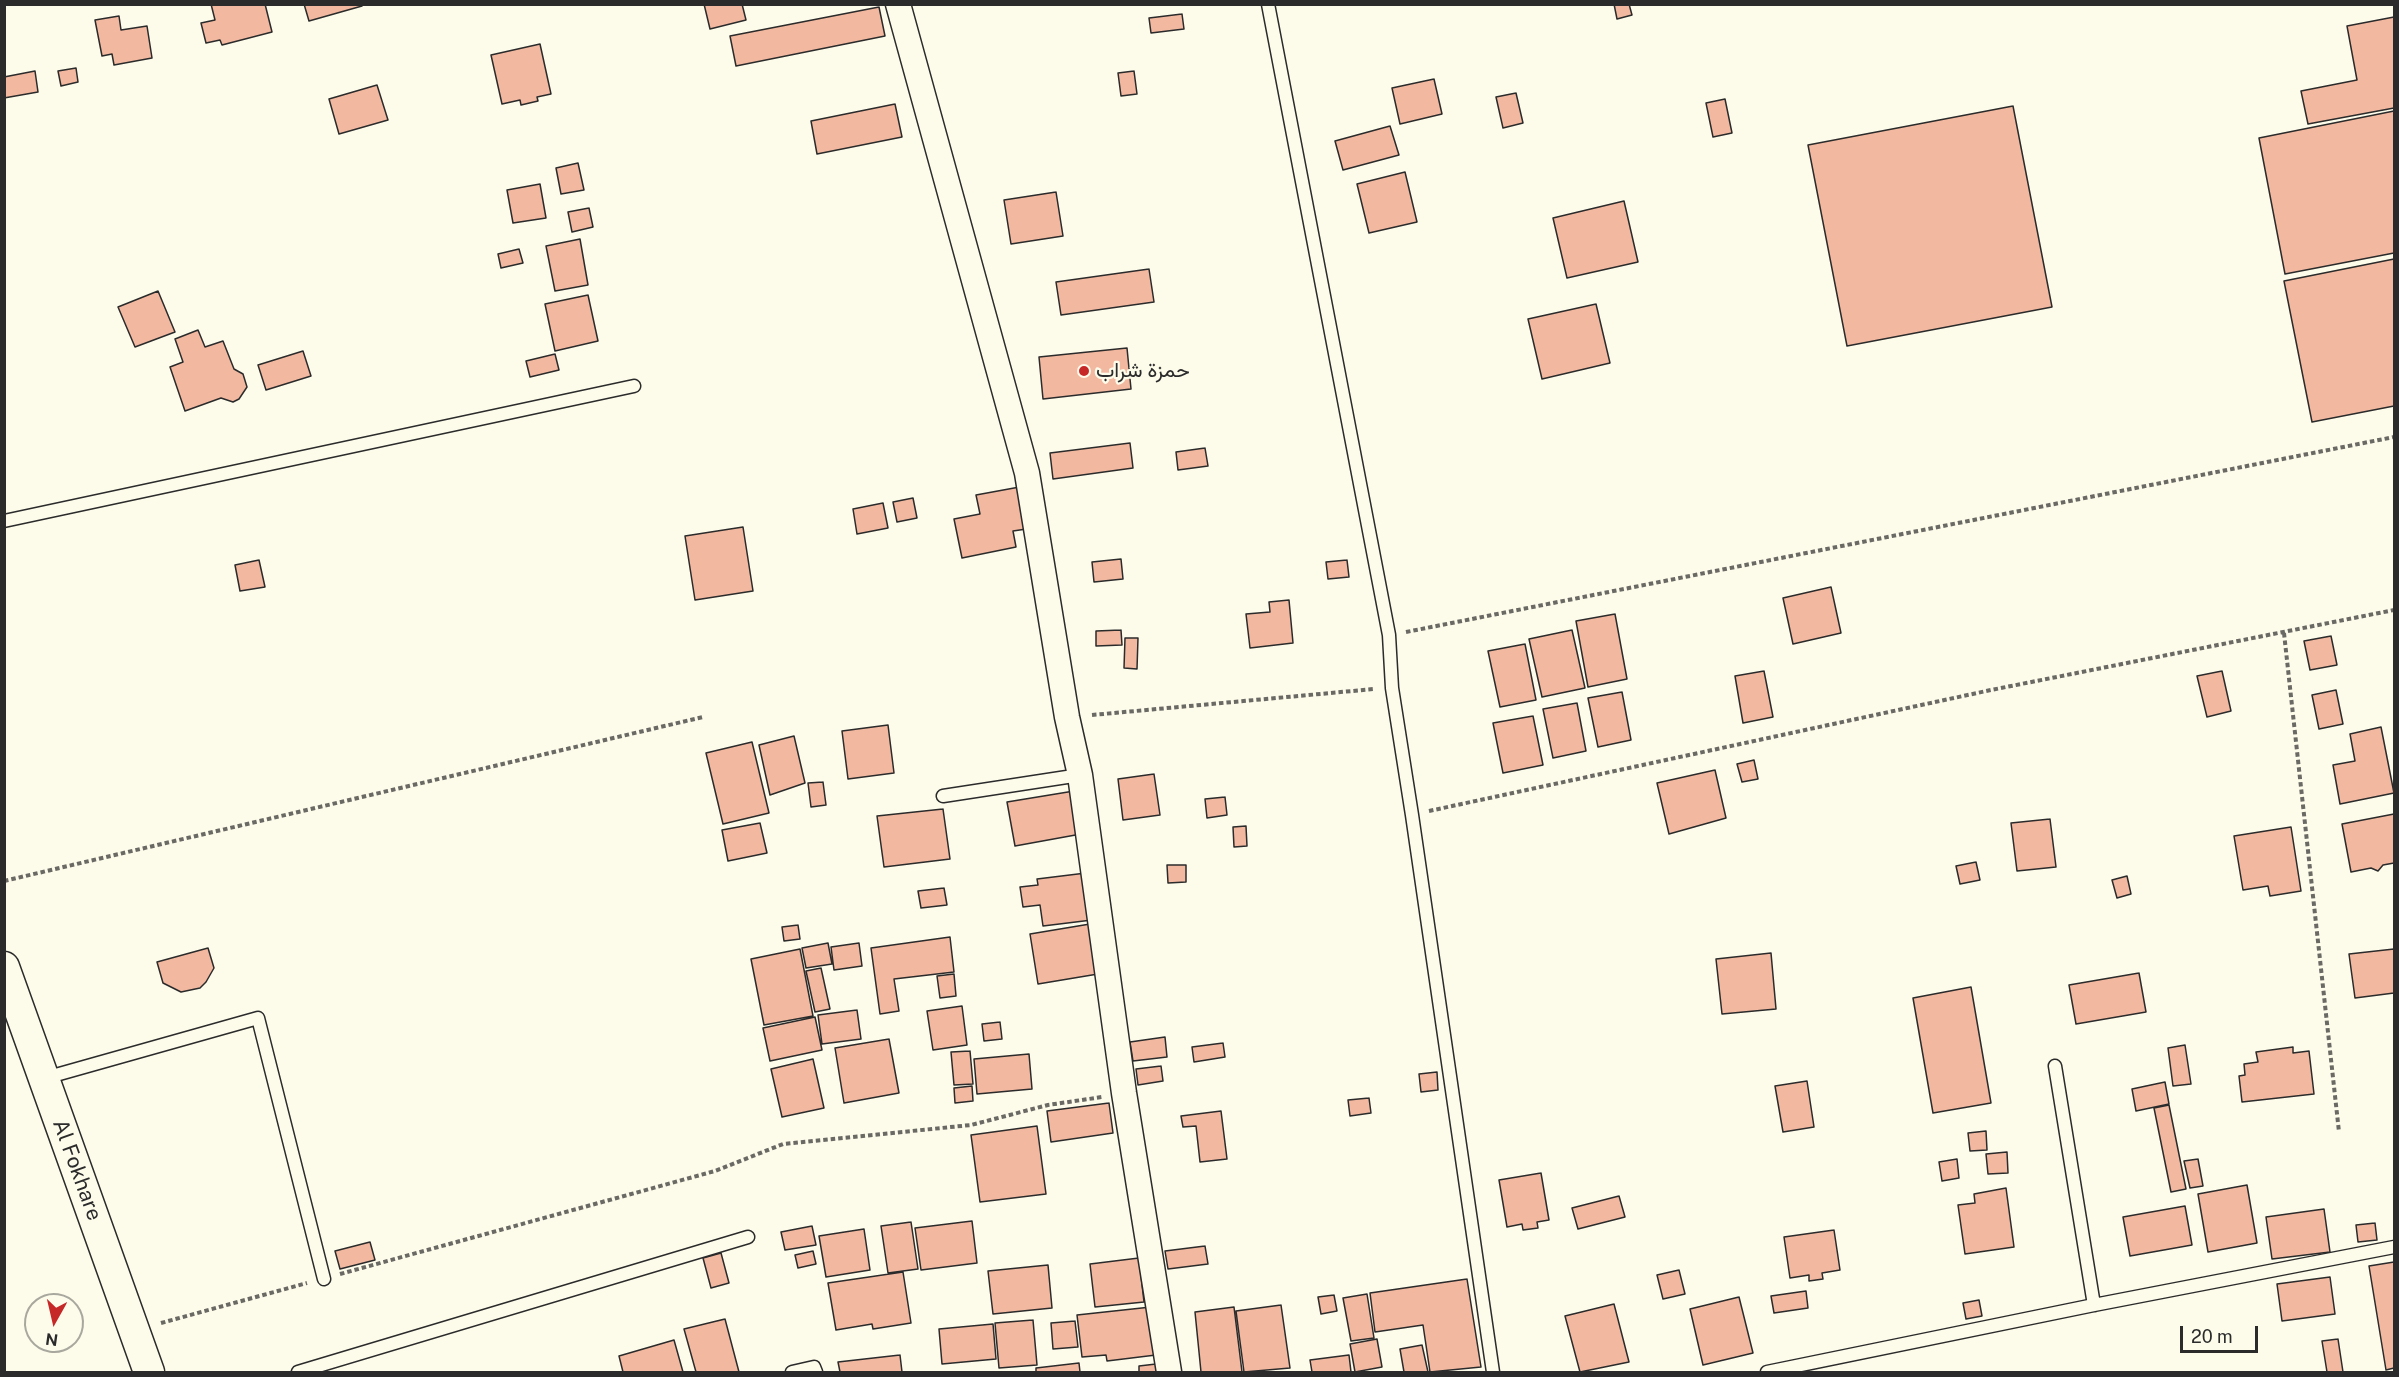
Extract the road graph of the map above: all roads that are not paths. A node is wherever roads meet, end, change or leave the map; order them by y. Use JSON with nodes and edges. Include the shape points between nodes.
{"nodes":[{"id":1,"x":898,"y":4,"type":"edge"},
{"id":2,"x":1268,"y":4,"type":"edge"},
{"id":3,"x":634,"y":386,"type":"dead end"},
{"id":4,"x":4,"y":521,"type":"edge"},
{"id":5,"x":1080,"y":775,"type":"junction"},
{"id":6,"x":943,"y":796,"type":"dead end"},
{"id":7,"x":4,"y":967,"type":"edge"},
{"id":8,"x":2055,"y":1066,"type":"dead end"},
{"id":9,"x":45,"y":1078,"type":"junction"},
{"id":10,"x":748,"y":1237,"type":"dead end"},
{"id":11,"x":2394,"y":1247,"type":"edge"},
{"id":12,"x":324,"y":1279,"type":"road end"},
{"id":13,"x":2094,"y":1305,"type":"junction"},
{"id":14,"x":149,"y":1372,"type":"edge"},
{"id":15,"x":298,"y":1372,"type":"edge"},
{"id":16,"x":792,"y":1372,"type":"edge"},
{"id":17,"x":816,"y":1372,"type":"edge"},
{"id":18,"x":1169,"y":1372,"type":"edge"},
{"id":19,"x":1493,"y":1372,"type":"edge"},
{"id":20,"x":1767,"y":1372,"type":"edge"}],
"edges":[{"from":1,"to":5,"type":"street","via":[[1028,473]]},
{"from":2,"to":19,"type":"lane","via":[[1389,635],[1392,688]]},
{"from":3,"to":4,"type":"lane"},
{"from":5,"to":6,"type":"lane"},
{"from":5,"to":18,"type":"street","via":[[1124,1094]]},
{"from":7,"to":9,"type":"street","name":"Al Fokhare"},
{"from":8,"to":13,"type":"lane"},
{"from":9,"to":12,"type":"lane","via":[[258,1018]]},
{"from":9,"to":14,"type":"street","name":"Al Fokhare"},
{"from":10,"to":15,"type":"lane"},
{"from":11,"to":13,"type":"lane"},
{"from":13,"to":20,"type":"lane"},
{"from":16,"to":17,"type":"lane","via":[[814,1367]]}]}
